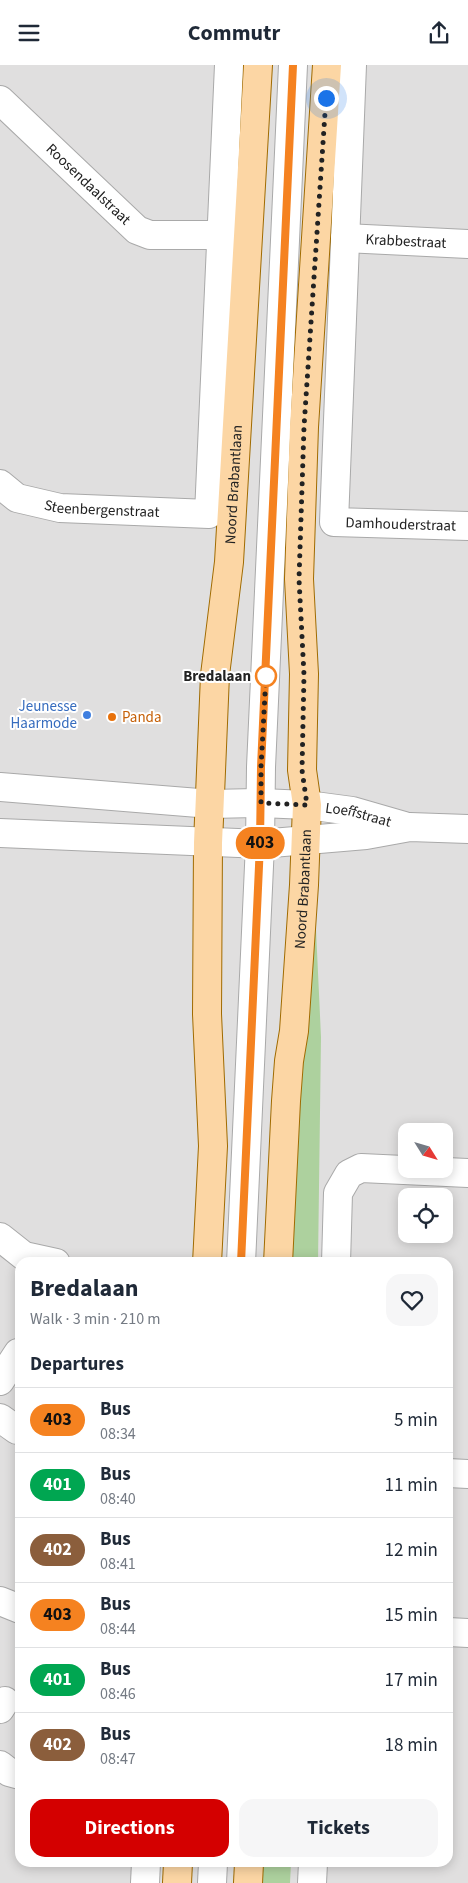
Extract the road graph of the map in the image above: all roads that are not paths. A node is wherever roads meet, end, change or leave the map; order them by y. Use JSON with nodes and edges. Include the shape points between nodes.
{"nodes":[{"id":1,"x":229,"y":65,"type":"edge"},
{"id":2,"x":258,"y":65,"type":"edge"},
{"id":3,"x":294,"y":65,"type":"edge"},
{"id":4,"x":327,"y":65,"type":"edge"},
{"id":5,"x":352,"y":65,"type":"edge"},
{"id":6,"x":0,"y":100,"type":"edge"},
{"id":7,"x":221,"y":235,"type":"junction"},
{"id":8,"x":345,"y":239,"type":"junction"},
{"id":9,"x":468,"y":244,"type":"edge"},
{"id":10,"x":0,"y":484,"type":"edge"},
{"id":11,"x":209,"y":515,"type":"joint"},
{"id":12,"x":468,"y":526,"type":"edge"},
{"id":13,"x":0,"y":787,"type":"edge"},
{"id":14,"x":261,"y":803,"type":"junction"},
{"id":15,"x":211,"y":804,"type":"junction"},
{"id":16,"x":307,"y":805,"type":"junction"},
{"id":17,"x":410,"y":827,"type":"junction"},
{"id":18,"x":468,"y":829,"type":"edge"},
{"id":19,"x":0,"y":833,"type":"edge"},
{"id":20,"x":305,"y":839,"type":"junction"},
{"id":21,"x":208,"y":843,"type":"junction"},
{"id":22,"x":260,"y":844,"type":"junction"},
{"id":23,"x":468,"y":1173,"type":"edge"},
{"id":24,"x":0,"y":1237,"type":"edge"},
{"id":25,"x":24,"y":1257,"type":"edge"},
{"id":26,"x":207,"y":1257,"type":"edge"},
{"id":27,"x":241,"y":1257,"type":"edge"},
{"id":28,"x":278,"y":1257,"type":"edge"},
{"id":29,"x":336,"y":1257,"type":"edge"},
{"id":30,"x":15,"y":1358,"type":"edge"},
{"id":31,"x":0,"y":1381,"type":"edge"},
{"id":32,"x":0,"y":1418,"type":"edge"},
{"id":33,"x":15,"y":1429,"type":"edge"},
{"id":34,"x":453,"y":1473,"type":"edge"},
{"id":35,"x":468,"y":1474,"type":"edge"},
{"id":36,"x":0,"y":1601,"type":"edge"},
{"id":37,"x":15,"y":1607,"type":"edge"},
{"id":38,"x":453,"y":1632,"type":"edge"},
{"id":39,"x":468,"y":1633,"type":"edge"},
{"id":40,"x":0,"y":1765,"type":"edge"},
{"id":41,"x":15,"y":1774,"type":"edge"},
{"id":42,"x":146,"y":1867,"type":"edge"},
{"id":43,"x":178,"y":1867,"type":"edge"},
{"id":44,"x":213,"y":1867,"type":"edge"},
{"id":45,"x":249,"y":1867,"type":"edge"},
{"id":46,"x":313,"y":1867,"type":"edge"},
{"id":47,"x":145,"y":1883,"type":"edge"},
{"id":48,"x":177,"y":1883,"type":"edge"},
{"id":49,"x":212,"y":1883,"type":"edge"},
{"id":50,"x":248,"y":1883,"type":"edge"},
{"id":51,"x":312,"y":1883,"type":"edge"}],
"edges":[{"from":1,"to":7,"type":"street","name":"Noord Brabantlaan"},
{"from":2,"to":15,"type":"main road","name":"Noord Brabantlaan","via":[[229,562],[215,675]]},
{"from":3,"to":14,"type":"street"},
{"from":4,"to":16,"type":"main road","name":"Noord Brabantlaan","via":[[304,427],[299,569],[304,675],[302,770]]},
{"from":5,"to":8,"type":"street"},
{"from":6,"to":7,"type":"street","name":"Roosendaalstraat","via":[[136,229],[150,235]]},
{"from":7,"to":11,"type":"street","name":"Noord Brabantlaan"},
{"from":8,"to":9,"type":"street","name":"Krabbestraat"},
{"from":8,"to":12,"type":"street","name":"Damhouderstraat","via":[[334,522]]},
{"from":10,"to":11,"type":"street","name":"Steenbergenstraat","via":[[17,498],[60,508]]},
{"from":13,"to":15,"type":"street"},
{"from":14,"to":15,"type":"street","name":"Loeffstraat"},
{"from":14,"to":16,"type":"street","name":"Loeffstraat"},
{"from":14,"to":22,"type":"street"},
{"from":15,"to":21,"type":"main road","name":"Noord Brabantlaan"},
{"from":16,"to":17,"type":"street","name":"Loeffstraat","via":[[352,811]]},
{"from":16,"to":20,"type":"main road","name":"Noord Brabantlaan"},
{"from":17,"to":18,"type":"street","name":"Loeffstraat"},
{"from":17,"to":20,"type":"street","name":"Loeffstraat","via":[[366,835]]},
{"from":19,"to":21,"type":"street"},
{"from":20,"to":22,"type":"street","name":"Loeffstraat"},
{"from":20,"to":28,"type":"main road","name":"Noord Brabantlaan"},
{"from":21,"to":22,"type":"street","name":"Loeffstraat"},
{"from":21,"to":26,"type":"main road","name":"Noord Brabantlaan","via":[[207,1014],[213,1146]]},
{"from":22,"to":27,"type":"street"},
{"from":23,"to":29,"type":"street","via":[[361,1168],[349,1174],[338,1193]]},
{"from":24,"to":25,"type":"street"},
{"from":30,"to":31,"type":"street"},
{"from":32,"to":33,"type":"street"},
{"from":34,"to":35,"type":"street"},
{"from":36,"to":37,"type":"street"},
{"from":38,"to":39,"type":"street"},
{"from":40,"to":41,"type":"street"},
{"from":42,"to":47,"type":"street"},
{"from":43,"to":48,"type":"main road"},
{"from":44,"to":49,"type":"street"},
{"from":45,"to":50,"type":"main road"},
{"from":46,"to":51,"type":"street"}]}
